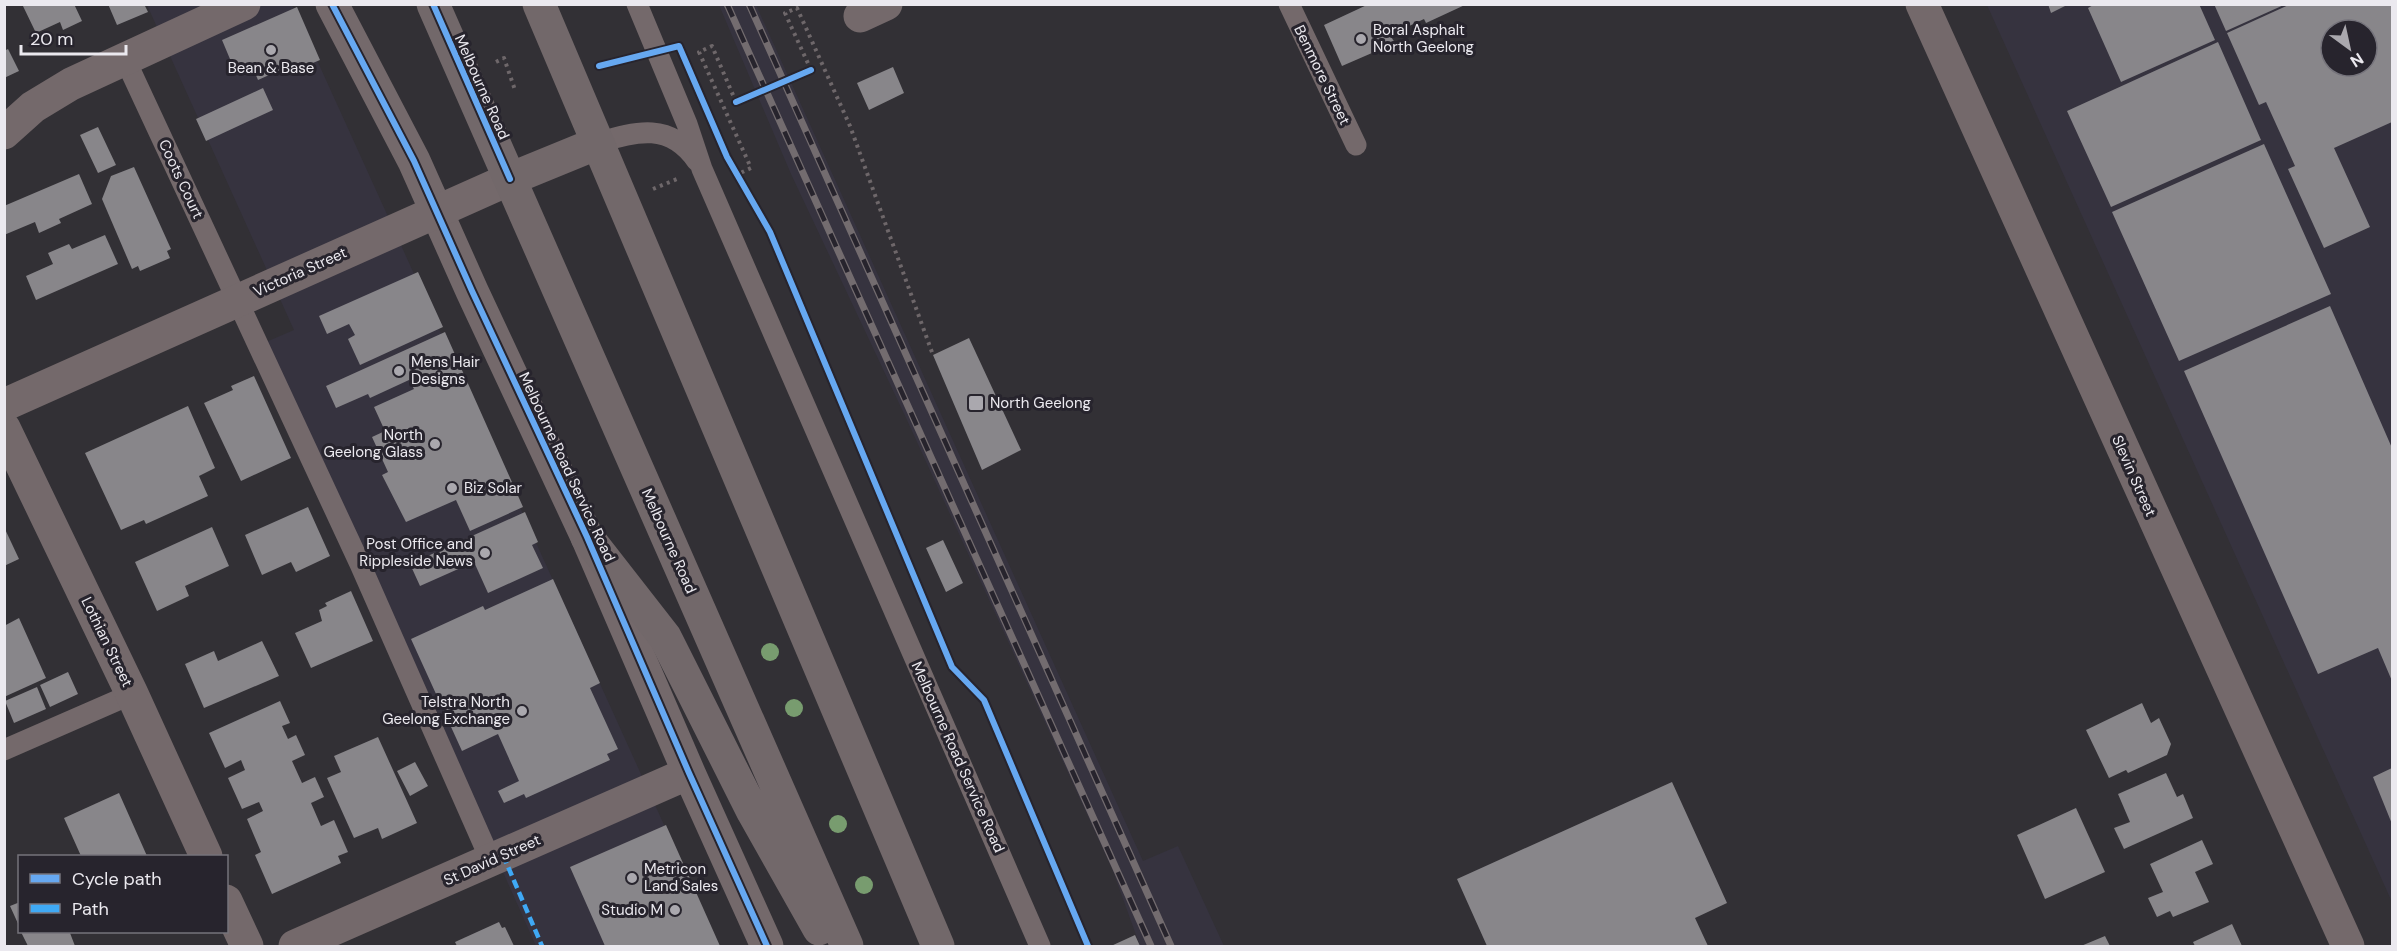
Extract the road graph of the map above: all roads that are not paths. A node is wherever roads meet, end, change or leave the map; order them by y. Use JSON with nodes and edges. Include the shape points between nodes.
{"nodes":[{"id":1,"x":244,"y":4,"type":"edge"},
{"id":2,"x":332,"y":4,"type":"edge"},
{"id":3,"x":433,"y":4,"type":"edge"},
{"id":4,"x":539,"y":4,"type":"edge"},
{"id":5,"x":637,"y":4,"type":"edge"},
{"id":6,"x":1289,"y":4,"type":"edge"},
{"id":7,"x":1922,"y":4,"type":"edge"},
{"id":8,"x":125,"y":59,"type":"junction"},
{"id":9,"x":4,"y":133,"type":"edge"},
{"id":10,"x":598,"y":143,"type":"junction"},
{"id":11,"x":1356,"y":145,"type":"dead end"},
{"id":12,"x":702,"y":169,"type":"junction"},
{"id":13,"x":510,"y":179,"type":"junction"},
{"id":14,"x":437,"y":212,"type":"junction"},
{"id":15,"x":238,"y":299,"type":"junction"},
{"id":16,"x":4,"y":405,"type":"edge"},
{"id":17,"x":4,"y":429,"type":"edge"},
{"id":18,"x":587,"y":537,"type":"junction"},
{"id":19,"x":132,"y":693,"type":"junction"},
{"id":20,"x":4,"y":750,"type":"edge"},
{"id":21,"x":689,"y":773,"type":"junction"},
{"id":22,"x":206,"y":855,"type":"edge"},
{"id":23,"x":491,"y":861,"type":"junction"},
{"id":24,"x":903,"y":865,"type":"junction"},
{"id":25,"x":228,"y":905,"type":"edge"},
{"id":26,"x":248,"y":946,"type":"edge"},
{"id":27,"x":295,"y":946,"type":"edge"},
{"id":28,"x":767,"y":946,"type":"edge"},
{"id":29,"x":829,"y":946,"type":"edge"},
{"id":30,"x":846,"y":946,"type":"edge"},
{"id":31,"x":913,"y":946,"type":"edge"},
{"id":32,"x":938,"y":946,"type":"edge"},
{"id":33,"x":1040,"y":946,"type":"edge"},
{"id":34,"x":2348,"y":946,"type":"edge"}],
"edges":[{"from":1,"to":8,"type":"street"},
{"from":2,"to":14,"type":"street","name":"Melbourne Road Service Road"},
{"from":3,"to":13,"type":"highway","name":"Melbourne Road"},
{"from":4,"to":10,"type":"highway"},
{"from":5,"to":12,"type":"lane","name":"Melbourne Road Service Road"},
{"from":6,"to":11,"type":"lane","name":"Benmore Street"},
{"from":7,"to":34,"type":"street","name":"Slevin Street"},
{"from":8,"to":9,"type":"street","via":[[52,94]]},
{"from":8,"to":15,"type":"lane","name":"Coots Court"},
{"from":10,"to":12,"type":"lane","via":[[643,132],[666,135],[684,147]]},
{"from":10,"to":13,"type":"highway","name":"Victoria Street"},
{"from":10,"to":24,"type":"highway"},
{"from":12,"to":33,"type":"lane","name":"Melbourne Road Service Road"},
{"from":13,"to":14,"type":"street","name":"Victoria Street"},
{"from":13,"to":30,"type":"highway","name":"Melbourne Road"},
{"from":14,"to":15,"type":"street","name":"Victoria Street"},
{"from":14,"to":18,"type":"street","name":"Melbourne Road Service Road"},
{"from":15,"to":16,"type":"street","name":"Victoria Street"},
{"from":15,"to":23,"type":"lane","name":"Coots Court"},
{"from":17,"to":19,"type":"street","name":"Lothian Street"},
{"from":18,"to":21,"type":"street","name":"Melbourne Road Service Road"},
{"from":18,"to":29,"type":"highway","via":[[665,637],[753,812]]},
{"from":19,"to":20,"type":"lane"},
{"from":19,"to":22,"type":"street","name":"Lothian Street"},
{"from":21,"to":23,"type":"street","name":"St David Street"},
{"from":21,"to":28,"type":"street","name":"Melbourne Road Service Road"},
{"from":23,"to":27,"type":"street","name":"St David Street"},
{"from":24,"to":31,"type":"highway"},
{"from":24,"to":32,"type":"highway"},
{"from":25,"to":26,"type":"street"}]}
